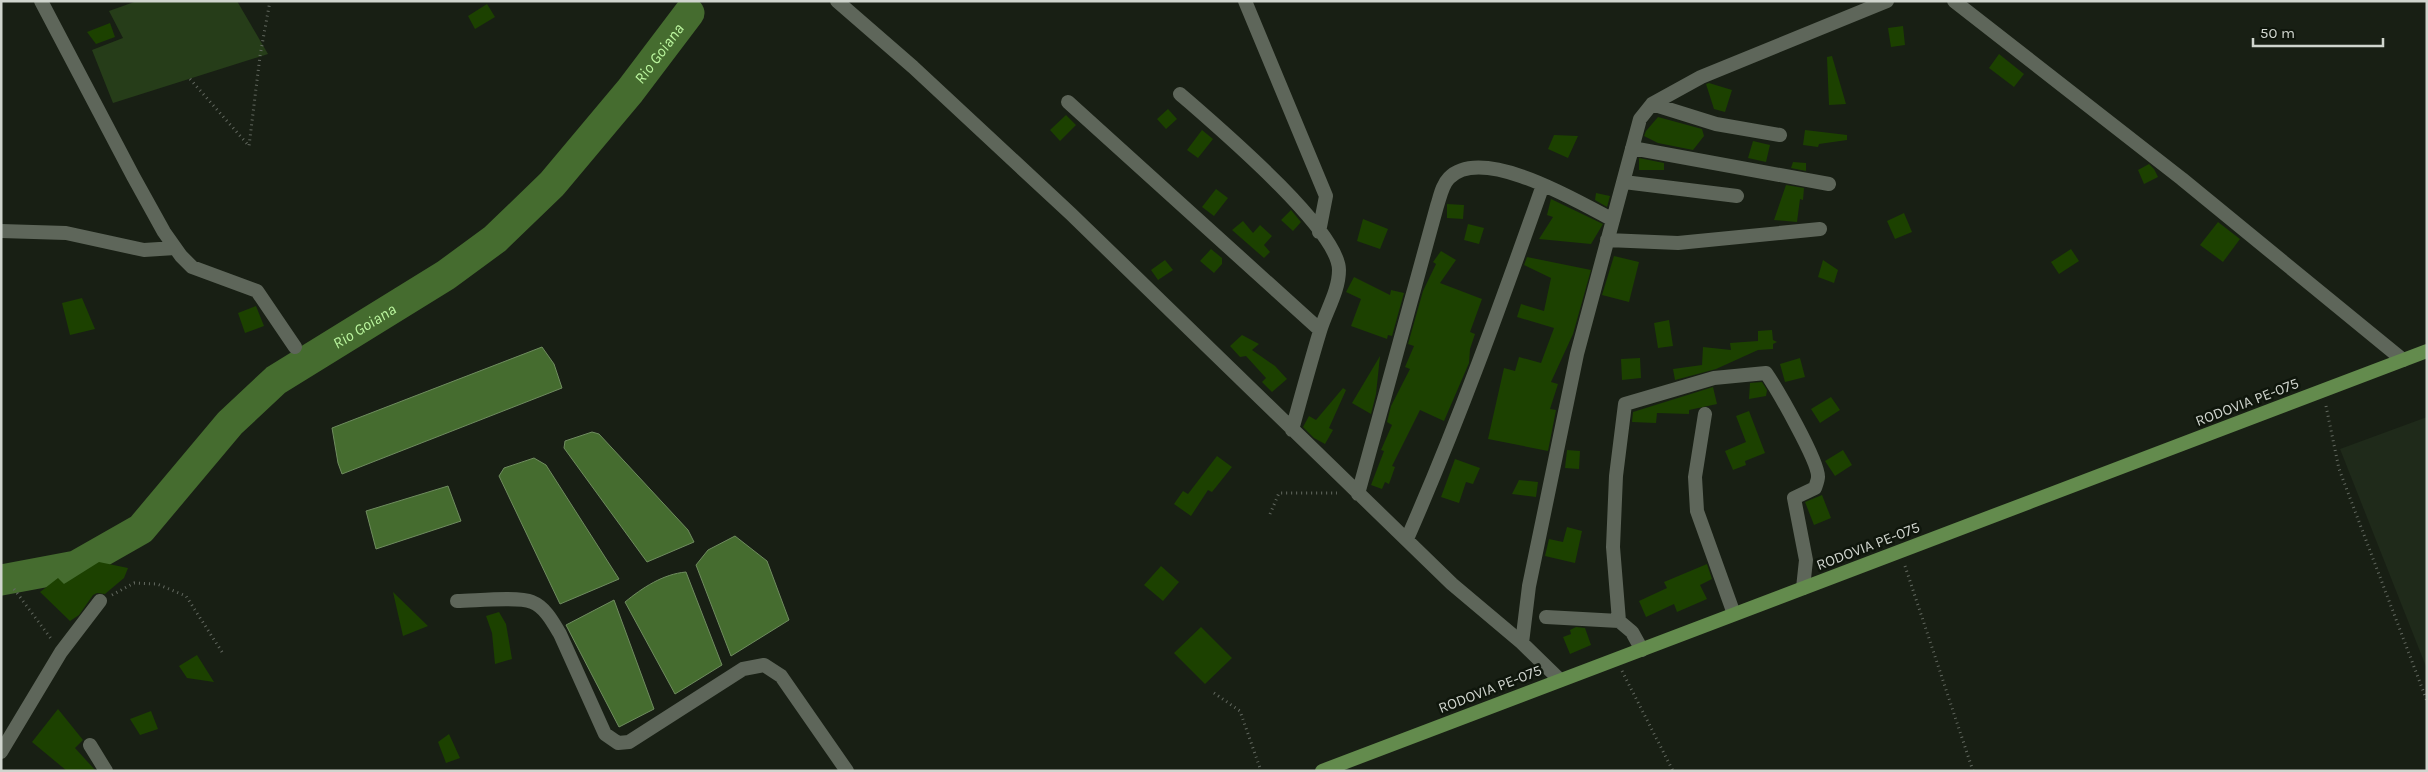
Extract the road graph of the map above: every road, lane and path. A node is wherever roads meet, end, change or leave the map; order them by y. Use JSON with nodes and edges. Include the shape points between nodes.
{"nodes":[{"id":1,"x":41,"y":1,"type":"edge"},
{"id":2,"x":270,"y":1,"type":"edge"},
{"id":3,"x":837,"y":1,"type":"edge"},
{"id":4,"x":1245,"y":1,"type":"edge"},
{"id":5,"x":1886,"y":1,"type":"edge"},
{"id":6,"x":1954,"y":1,"type":"edge"},
{"id":7,"x":190,"y":79,"type":"dead end"},
{"id":8,"x":1180,"y":94,"type":"dead end"},
{"id":9,"x":1068,"y":102,"type":"dead end"},
{"id":10,"x":1652,"y":104,"type":"junction"},
{"id":11,"x":1780,"y":135,"type":"dead end"},
{"id":12,"x":1632,"y":148,"type":"junction"},
{"id":13,"x":1624,"y":182,"type":"junction"},
{"id":14,"x":1829,"y":184,"type":"dead end"},
{"id":15,"x":1543,"y":185,"type":"junction"},
{"id":16,"x":1737,"y":196,"type":"dead end"},
{"id":17,"x":1613,"y":220,"type":"junction"},
{"id":18,"x":1820,"y":229,"type":"dead end"},
{"id":19,"x":1,"y":232,"type":"edge"},
{"id":20,"x":1319,"y":232,"type":"junction"},
{"id":21,"x":1607,"y":240,"type":"junction"},
{"id":22,"x":175,"y":248,"type":"junction"},
{"id":23,"x":1320,"y":330,"type":"junction"},
{"id":24,"x":295,"y":347,"type":"dead end"},
{"id":25,"x":2427,"y":351,"type":"edge"},
{"id":26,"x":2403,"y":360,"type":"junction"},
{"id":27,"x":2323,"y":390,"type":"junction"},
{"id":28,"x":1705,"y":414,"type":"dead end"},
{"id":29,"x":1292,"y":430,"type":"junction"},
{"id":30,"x":1358,"y":494,"type":"junction"},
{"id":31,"x":1270,"y":514,"type":"dead end"},
{"id":32,"x":1407,"y":539,"type":"junction"},
{"id":33,"x":1900,"y":551,"type":"junction"},
{"id":34,"x":1803,"y":588,"type":"junction"},
{"id":35,"x":14,"y":589,"type":"dead end"},
{"id":36,"x":457,"y":601,"type":"dead end"},
{"id":37,"x":100,"y":602,"type":"joint"},
{"id":38,"x":1734,"y":614,"type":"junction"},
{"id":39,"x":1546,"y":617,"type":"dead end"},
{"id":40,"x":1619,"y":621,"type":"junction"},
{"id":41,"x":1522,"y":643,"type":"junction"},
{"id":42,"x":1642,"y":650,"type":"junction"},
{"id":43,"x":61,"y":652,"type":"junction"},
{"id":44,"x":222,"y":652,"type":"dead end"},
{"id":45,"x":1616,"y":660,"type":"junction"},
{"id":46,"x":1560,"y":680,"type":"junction"},
{"id":47,"x":1214,"y":693,"type":"dead end"},
{"id":48,"x":2427,"y":701,"type":"edge"},
{"id":49,"x":90,"y":745,"type":"dead end"},
{"id":50,"x":1,"y":752,"type":"edge"},
{"id":51,"x":106,"y":771,"type":"edge"},
{"id":52,"x":847,"y":771,"type":"edge"},
{"id":53,"x":1261,"y":771,"type":"edge"},
{"id":54,"x":1322,"y":771,"type":"edge"},
{"id":55,"x":1673,"y":771,"type":"edge"},
{"id":56,"x":1973,"y":771,"type":"edge"}],
"edges":[{"from":1,"to":22,"type":"street","via":[[133,176]]},
{"from":2,"to":7,"type":"path","via":[[249,146]]},
{"from":3,"to":29,"type":"street","via":[[1064,208]]},
{"from":4,"to":20,"type":"street","via":[[1326,196]]},
{"from":5,"to":10,"type":"street","via":[[1700,77]]},
{"from":6,"to":26,"type":"street","via":[[2182,179]]},
{"from":8,"to":20,"type":"street","via":[[1270,174]]},
{"from":9,"to":23,"type":"street"},
{"from":10,"to":11,"type":"street","via":[[1716,124]]},
{"from":10,"to":12,"type":"street","via":[[1640,119]]},
{"from":12,"to":13,"type":"street"},
{"from":12,"to":14,"type":"street"},
{"from":13,"to":16,"type":"street"},
{"from":13,"to":17,"type":"street"},
{"from":15,"to":17,"type":"street"},
{"from":15,"to":30,"type":"street","via":[[1493,168],[1472,166],[1450,176],[1444,183]]},
{"from":15,"to":32,"type":"street","via":[[1486,346]]},
{"from":17,"to":21,"type":"street"},
{"from":18,"to":21,"type":"street","via":[[1678,243]]},
{"from":19,"to":22,"type":"street","via":[[66,233],[144,250]]},
{"from":20,"to":23,"type":"street","via":[[1338,260],[1339,269]]},
{"from":21,"to":41,"type":"street","via":[[1577,354],[1528,586]]},
{"from":22,"to":24,"type":"street","via":[[192,267],[257,291]]},
{"from":23,"to":29,"type":"street"},
{"from":25,"to":26,"type":"main road","name":"RODOVIA PE-075"},
{"from":26,"to":27,"type":"main road","name":"RODOVIA PE-075"},
{"from":27,"to":33,"type":"main road","name":"RODOVIA PE-075"},
{"from":27,"to":48,"type":"path","via":[[2338,469]]},
{"from":28,"to":38,"type":"street","via":[[1695,477],[1697,511]]},
{"from":29,"to":30,"type":"street"},
{"from":30,"to":31,"type":"path","via":[[1280,492]]},
{"from":30,"to":32,"type":"street"},
{"from":32,"to":41,"type":"street","via":[[1452,584]]},
{"from":33,"to":34,"type":"main road","name":"RODOVIA PE-075"},
{"from":33,"to":56,"type":"path"},
{"from":34,"to":38,"type":"main road","name":"RODOVIA PE-075"},
{"from":34,"to":40,"type":"street","via":[[1806,560],[1794,498],[1815,488],[1819,476],[1808,450],[1766,373],[1714,378],[1626,404],[1616,476],[1613,547]]},
{"from":35,"to":43,"type":"path"},
{"from":36,"to":52,"type":"street","via":[[524,600],[540,607],[560,634],[605,734],[618,744],[642,735],[743,669],[764,664],[782,676]]},
{"from":37,"to":43,"type":"street"},
{"from":37,"to":44,"type":"path","via":[[134,583],[157,584],[186,596]]},
{"from":38,"to":42,"type":"main road","name":"RODOVIA PE-075"},
{"from":39,"to":40,"type":"street"},
{"from":40,"to":42,"type":"street","via":[[1632,632]]},
{"from":41,"to":46,"type":"street"},
{"from":42,"to":45,"type":"main road","name":"RODOVIA PE-075"},
{"from":43,"to":50,"type":"street"},
{"from":45,"to":46,"type":"main road","name":"RODOVIA PE-075"},
{"from":45,"to":55,"type":"path"},
{"from":46,"to":54,"type":"main road","name":"RODOVIA PE-075"},
{"from":47,"to":53,"type":"path","via":[[1240,711]]},
{"from":49,"to":51,"type":"street"}]}
